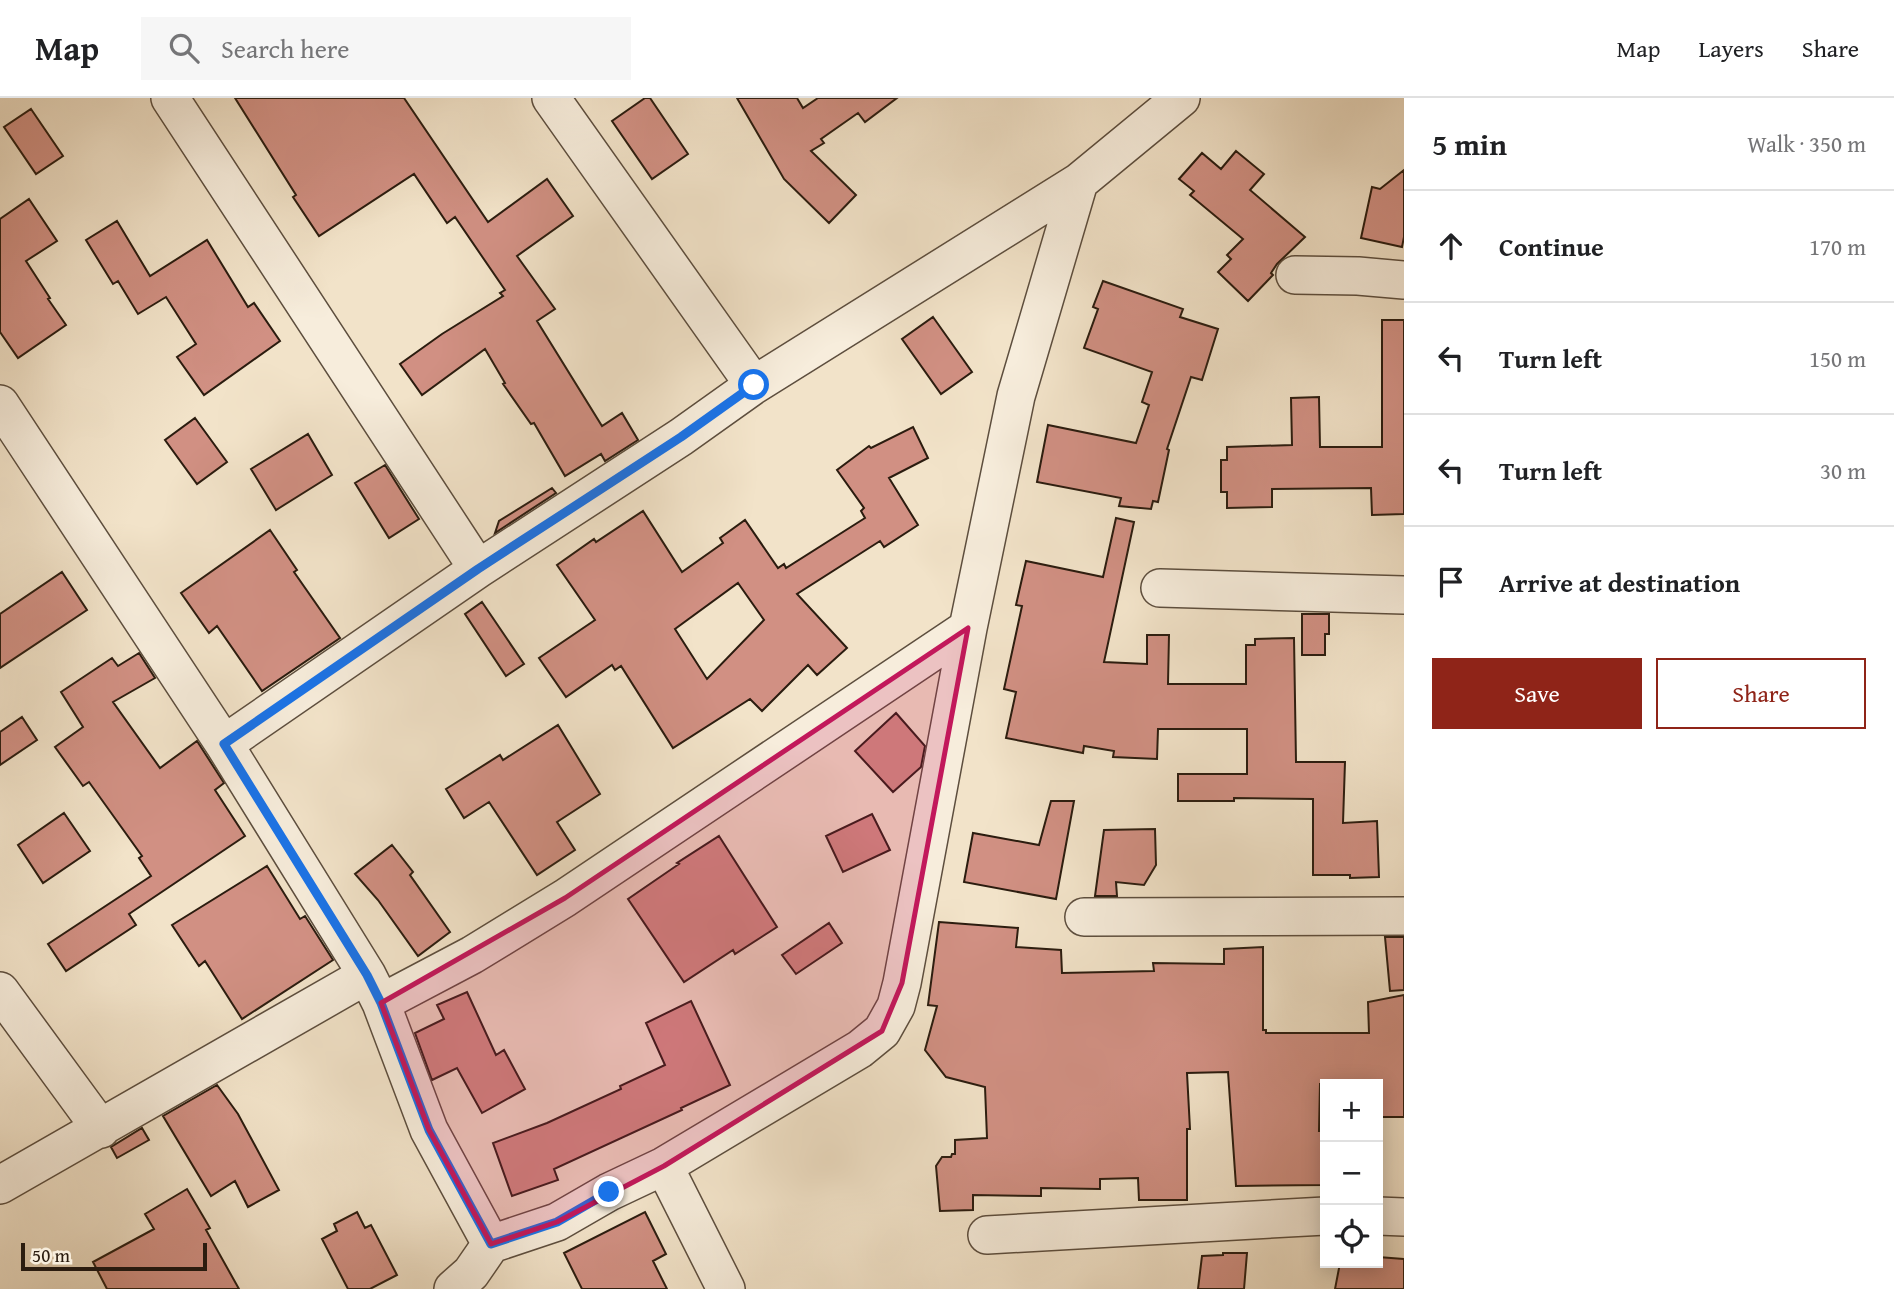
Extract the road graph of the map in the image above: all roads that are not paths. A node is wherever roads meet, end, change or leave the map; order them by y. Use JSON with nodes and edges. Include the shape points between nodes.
{"nodes":[{"id":1,"x":170,"y":98,"type":"edge"},
{"id":2,"x":1181,"y":98,"type":"edge"},
{"id":3,"x":560,"y":101,"type":"edge"},
{"id":4,"x":1079,"y":182,"type":"junction"},
{"id":5,"x":1295,"y":275,"type":"dead end"},
{"id":6,"x":1404,"y":280,"type":"edge"},
{"id":7,"x":754,"y":385,"type":"junction"},
{"id":8,"x":0,"y":405,"type":"edge"},
{"id":9,"x":478,"y":569,"type":"junction"},
{"id":10,"x":1160,"y":588,"type":"dead end"},
{"id":11,"x":1404,"y":595,"type":"edge"},
{"id":12,"x":968,"y":628,"type":"junction"},
{"id":13,"x":224,"y":744,"type":"junction"},
{"id":14,"x":1404,"y":916,"type":"edge"},
{"id":15,"x":1084,"y":917,"type":"dead end"},
{"id":16,"x":374,"y":989,"type":"junction"},
{"id":17,"x":0,"y":991,"type":"edge"},
{"id":18,"x":101,"y":1129,"type":"junction"},
{"id":19,"x":664,"y":1166,"type":"junction"},
{"id":20,"x":0,"y":1185,"type":"edge"},
{"id":21,"x":1320,"y":1216,"type":"edge"},
{"id":22,"x":1383,"y":1216,"type":"edge"},
{"id":23,"x":1404,"y":1217,"type":"edge"},
{"id":24,"x":987,"y":1235,"type":"dead end"},
{"id":25,"x":491,"y":1244,"type":"junction"},
{"id":26,"x":453,"y":1289,"type":"edge"},
{"id":27,"x":726,"y":1289,"type":"edge"}],
"edges":[{"from":1,"to":9,"type":"street"},
{"from":2,"to":4,"type":"street"},
{"from":3,"to":7,"type":"street"},
{"from":4,"to":7,"type":"street"},
{"from":4,"to":12,"type":"street","via":[[1016,396]]},
{"from":5,"to":6,"type":"street"},
{"from":7,"to":9,"type":"street"},
{"from":8,"to":13,"type":"street"},
{"from":9,"to":13,"type":"street"},
{"from":10,"to":11,"type":"street"},
{"from":12,"to":16,"type":"street","via":[[565,898],[472,955]]},
{"from":12,"to":19,"type":"street","via":[[902,983],[882,1031],[860,1049]]},
{"from":13,"to":16,"type":"street"},
{"from":14,"to":15,"type":"street"},
{"from":16,"to":18,"type":"street"},
{"from":16,"to":25,"type":"street","via":[[429,1130]]},
{"from":17,"to":18,"type":"street"},
{"from":18,"to":20,"type":"street"},
{"from":19,"to":25,"type":"street","via":[[557,1222]]},
{"from":19,"to":27,"type":"street"},
{"from":21,"to":24,"type":"street"},
{"from":22,"to":23,"type":"street"},
{"from":25,"to":26,"type":"street"}]}
